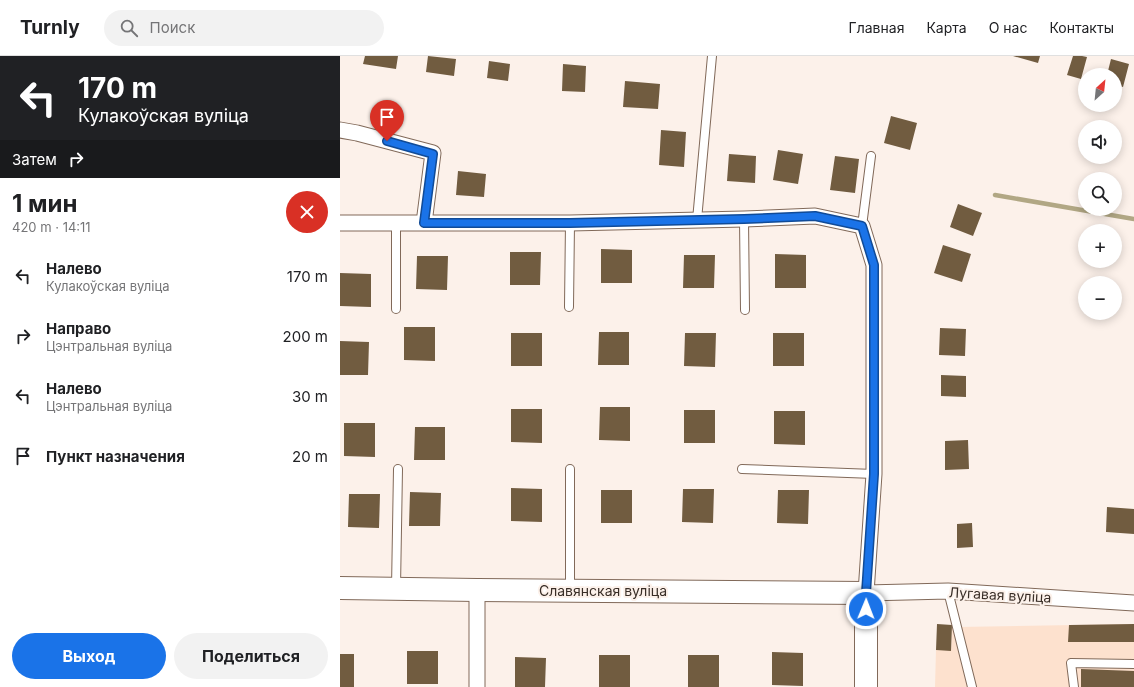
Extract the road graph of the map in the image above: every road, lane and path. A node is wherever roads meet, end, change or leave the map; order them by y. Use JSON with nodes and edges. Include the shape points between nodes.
{"nodes":[{"id":1,"x":712,"y":56,"type":"edge"},
{"id":2,"x":340,"y":130,"type":"edge"},
{"id":3,"x":871,"y":156,"type":"dead end"},
{"id":4,"x":424,"y":217,"type":"junction"},
{"id":5,"x":744,"y":219,"type":"junction"},
{"id":6,"x":697,"y":220,"type":"junction"},
{"id":7,"x":340,"y":223,"type":"edge"},
{"id":8,"x":396,"y":223,"type":"junction"},
{"id":9,"x":570,"y":223,"type":"junction"},
{"id":10,"x":862,"y":226,"type":"junction"},
{"id":11,"x":569,"y":307,"type":"dead end"},
{"id":12,"x":396,"y":309,"type":"dead end"},
{"id":13,"x":745,"y":310,"type":"dead end"},
{"id":14,"x":398,"y":469,"type":"dead end"},
{"id":15,"x":570,"y":469,"type":"dead end"},
{"id":16,"x":742,"y":469,"type":"dead end"},
{"id":17,"x":874,"y":474,"type":"junction"},
{"id":18,"x":340,"y":588,"type":"edge"},
{"id":19,"x":396,"y":588,"type":"junction"},
{"id":20,"x":477,"y":590,"type":"junction"},
{"id":21,"x":570,"y":591,"type":"junction"},
{"id":22,"x":948,"y":591,"type":"junction"},
{"id":23,"x":866,"y":593,"type":"junction"},
{"id":24,"x":1134,"y":603,"type":"edge"},
{"id":25,"x":1134,"y":664,"type":"edge"},
{"id":26,"x":477,"y":687,"type":"edge"},
{"id":27,"x":866,"y":687,"type":"edge"},
{"id":28,"x":972,"y":687,"type":"edge"},
{"id":29,"x":1074,"y":687,"type":"edge"}],
"edges":[{"from":1,"to":6,"type":"lane"},
{"from":2,"to":4,"type":"street","via":[[433,154]]},
{"from":3,"to":10,"type":"lane"},
{"from":4,"to":8,"type":"street"},
{"from":4,"to":9,"type":"street"},
{"from":5,"to":6,"type":"street"},
{"from":5,"to":10,"type":"street","via":[[815,216]]},
{"from":5,"to":13,"type":"lane"},
{"from":6,"to":9,"type":"street"},
{"from":7,"to":8,"type":"street"},
{"from":8,"to":12,"type":"lane"},
{"from":9,"to":11,"type":"lane"},
{"from":10,"to":17,"type":"street","via":[[874,265]]},
{"from":14,"to":19,"type":"lane"},
{"from":15,"to":21,"type":"lane"},
{"from":16,"to":17,"type":"lane"},
{"from":17,"to":23,"type":"street"},
{"from":18,"to":19,"type":"street","name":"Славянская вуліца"},
{"from":19,"to":20,"type":"street","name":"Славянская вуліца"},
{"from":20,"to":21,"type":"street","name":"Славянская вуліца"},
{"from":20,"to":26,"type":"street"},
{"from":21,"to":23,"type":"street","name":"Славянская вуліца"},
{"from":22,"to":23,"type":"street","name":"Лугавая вуліца"},
{"from":22,"to":24,"type":"street","name":"Лугавая вуліца"},
{"from":22,"to":28,"type":"lane"},
{"from":23,"to":27,"type":"street"},
{"from":25,"to":29,"type":"lane","via":[[1071,663]]}]}
